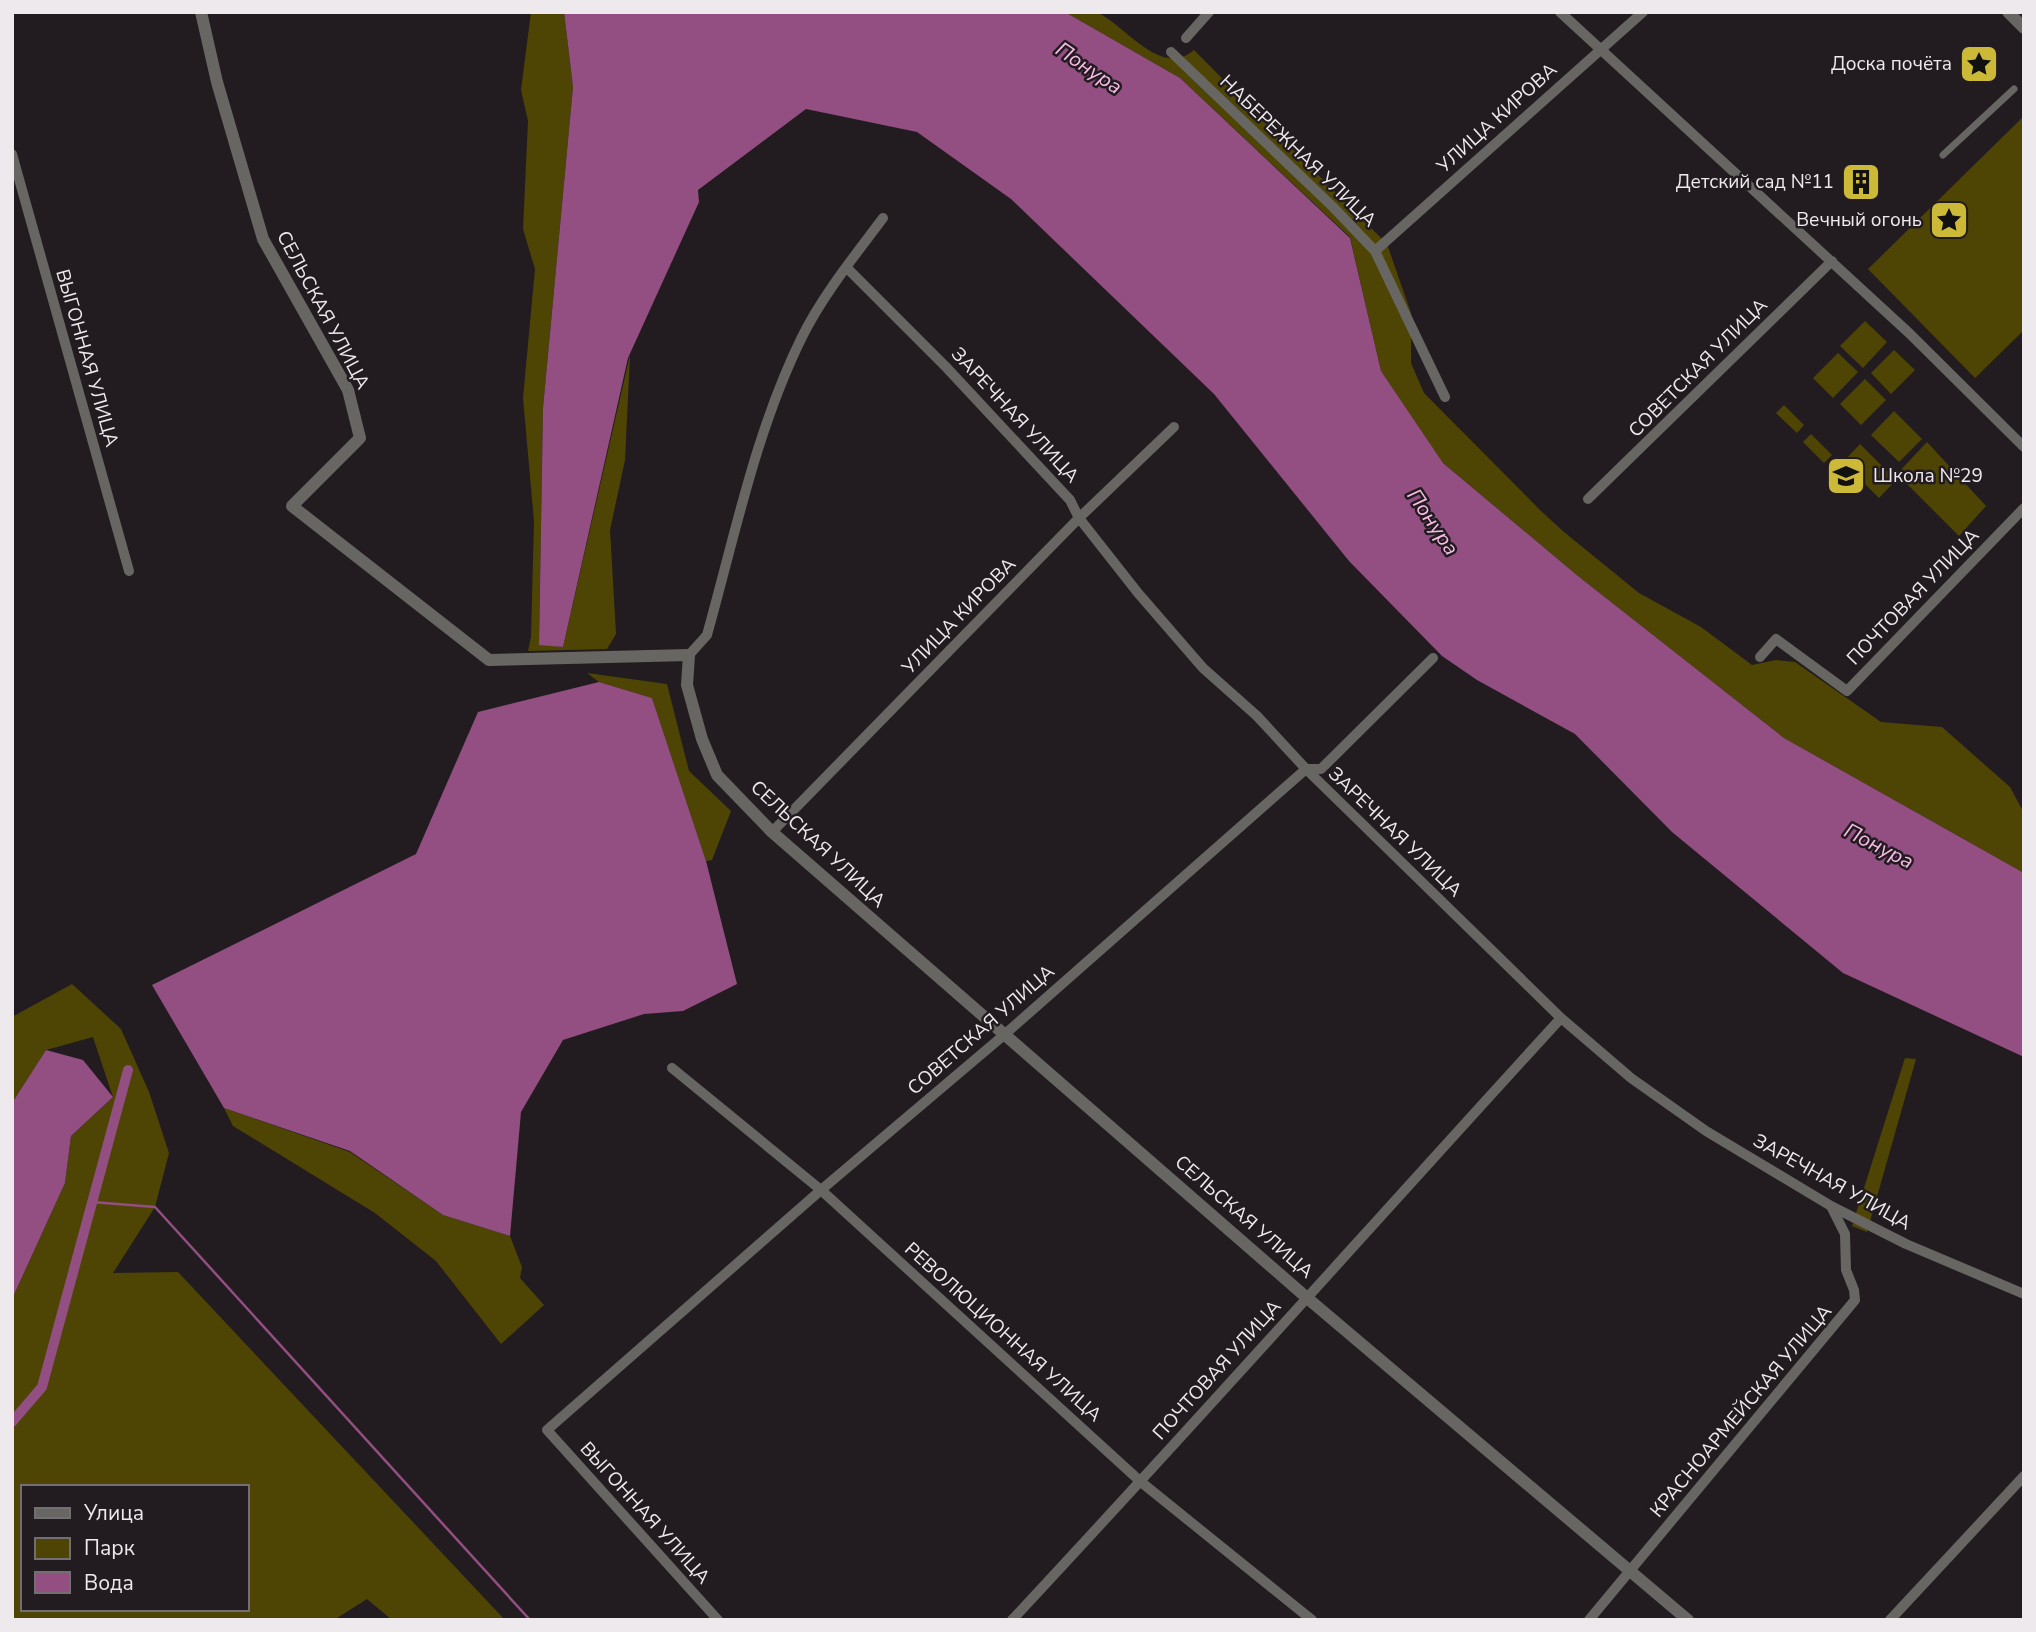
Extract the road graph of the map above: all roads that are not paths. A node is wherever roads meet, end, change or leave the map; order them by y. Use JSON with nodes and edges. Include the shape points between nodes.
{"nodes":[{"id":1,"x":201,"y":12,"type":"edge"},
{"id":2,"x":1209,"y":12,"type":"edge"},
{"id":3,"x":1560,"y":12,"type":"edge"},
{"id":4,"x":1643,"y":12,"type":"edge"},
{"id":5,"x":2008,"y":12,"type":"edge"},
{"id":6,"x":2024,"y":28,"type":"edge"},
{"id":7,"x":1186,"y":38,"type":"dead end"},
{"id":8,"x":1600,"y":50,"type":"junction"},
{"id":9,"x":1171,"y":52,"type":"dead end"},
{"id":10,"x":2014,"y":89,"type":"dead end"},
{"id":11,"x":12,"y":154,"type":"edge"},
{"id":12,"x":1943,"y":155,"type":"dead end"},
{"id":13,"x":883,"y":218,"type":"dead end"},
{"id":14,"x":1375,"y":251,"type":"junction"},
{"id":15,"x":1832,"y":261,"type":"junction"},
{"id":16,"x":846,"y":267,"type":"junction"},
{"id":17,"x":1445,"y":397,"type":"dead end"},
{"id":18,"x":1174,"y":427,"type":"dead end"},
{"id":19,"x":2024,"y":447,"type":"edge"},
{"id":20,"x":1588,"y":499,"type":"dead end"},
{"id":21,"x":2024,"y":508,"type":"edge"},
{"id":22,"x":1079,"y":518,"type":"junction"},
{"id":23,"x":129,"y":571,"type":"dead end"},
{"id":24,"x":689,"y":655,"type":"junction"},
{"id":25,"x":1760,"y":657,"type":"dead end"},
{"id":26,"x":1433,"y":658,"type":"dead end"},
{"id":27,"x":1306,"y":769,"type":"junction"},
{"id":28,"x":772,"y":832,"type":"junction"},
{"id":29,"x":1561,"y":1018,"type":"junction"},
{"id":30,"x":1004,"y":1035,"type":"junction"},
{"id":31,"x":672,"y":1068,"type":"dead end"},
{"id":32,"x":821,"y":1190,"type":"junction"},
{"id":33,"x":1831,"y":1206,"type":"junction"},
{"id":34,"x":2024,"y":1294,"type":"edge"},
{"id":35,"x":1306,"y":1297,"type":"junction"},
{"id":36,"x":547,"y":1430,"type":"joint"},
{"id":37,"x":2024,"y":1476,"type":"edge"},
{"id":38,"x":1141,"y":1482,"type":"junction"},
{"id":39,"x":1630,"y":1570,"type":"junction"},
{"id":40,"x":718,"y":1620,"type":"edge"},
{"id":41,"x":1012,"y":1620,"type":"edge"},
{"id":42,"x":1312,"y":1620,"type":"edge"},
{"id":43,"x":1589,"y":1620,"type":"edge"},
{"id":44,"x":1688,"y":1620,"type":"edge"},
{"id":45,"x":1890,"y":1620,"type":"edge"}],
"edges":[{"from":1,"to":24,"type":"street","name":"СЕЛЬСКАЯ УЛИЦА","via":[[262,239],[348,390],[360,438],[292,506],[489,660]]},
{"from":2,"to":7,"type":"street"},
{"from":3,"to":8,"type":"street"},
{"from":4,"to":8,"type":"street","name":"УЛИЦА КИРОВА"},
{"from":5,"to":6,"type":"street"},
{"from":8,"to":14,"type":"street","name":"УЛИЦА КИРОВА"},
{"from":8,"to":15,"type":"street"},
{"from":9,"to":14,"type":"street","name":"НАБЕРЕЖНАЯ УЛИЦА"},
{"from":10,"to":12,"type":"street"},
{"from":11,"to":23,"type":"street","name":"ВЫГОННАЯ УЛИЦА"},
{"from":13,"to":16,"type":"street"},
{"from":14,"to":17,"type":"street","name":"НАБЕРЕЖНАЯ УЛИЦА"},
{"from":15,"to":19,"type":"street"},
{"from":15,"to":20,"type":"street","name":"СОВЕТСКАЯ УЛИЦА"},
{"from":16,"to":22,"type":"street","name":"ЗАРЕЧНАЯ УЛИЦА","via":[[1070,500]]},
{"from":16,"to":24,"type":"street","via":[[803,335],[767,422],[707,635]]},
{"from":18,"to":22,"type":"street","name":"УЛИЦА КИРОВА"},
{"from":21,"to":25,"type":"street","name":"ПОЧТОВАЯ УЛИЦА","via":[[1847,691],[1776,639]]},
{"from":22,"to":27,"type":"street","name":"ЗАРЕЧНАЯ УЛИЦА","via":[[1203,668],[1257,716]]},
{"from":22,"to":28,"type":"street","name":"УЛИЦА КИРОВА"},
{"from":24,"to":28,"type":"street","name":"СЕЛЬСКАЯ УЛИЦА","via":[[687,685],[717,775]]},
{"from":26,"to":27,"type":"street","name":"СОВЕТСКАЯ УЛИЦА","via":[[1321,769]]},
{"from":27,"to":29,"type":"street","name":"ЗАРЕЧНАЯ УЛИЦА"},
{"from":27,"to":30,"type":"street","name":"СОВЕТСКАЯ УЛИЦА"},
{"from":28,"to":30,"type":"street","name":"СЕЛЬСКАЯ УЛИЦА"},
{"from":29,"to":33,"type":"street","name":"ЗАРЕЧНАЯ УЛИЦА","via":[[1632,1078],[1706,1131]]},
{"from":29,"to":35,"type":"street","name":"ПОЧТОВАЯ УЛИЦА"},
{"from":30,"to":32,"type":"street","name":"СОВЕТСКАЯ УЛИЦА"},
{"from":30,"to":35,"type":"street","name":"СЕЛЬСКАЯ УЛИЦА"},
{"from":31,"to":32,"type":"street","name":"РЕВОЛЮЦИОННАЯ УЛИЦА"},
{"from":32,"to":36,"type":"street","name":"СОВЕТСКАЯ УЛИЦА"},
{"from":32,"to":38,"type":"street","name":"РЕВОЛЮЦИОННАЯ УЛИЦА"},
{"from":33,"to":34,"type":"street","name":"ЗАРЕЧНАЯ УЛИЦА"},
{"from":33,"to":39,"type":"street","name":"КРАСНОАРМЕЙСКАЯ УЛИЦА","via":[[1845,1234],[1846,1270],[1855,1300]]},
{"from":35,"to":38,"type":"street","name":"ПОЧТОВАЯ УЛИЦА"},
{"from":35,"to":39,"type":"street","name":"СЕЛЬСКАЯ УЛИЦА"},
{"from":36,"to":40,"type":"street","name":"ВЫГОННАЯ УЛИЦА"},
{"from":37,"to":45,"type":"street"},
{"from":38,"to":41,"type":"street","name":"ПОЧТОВАЯ УЛИЦА"},
{"from":38,"to":42,"type":"street","name":"РЕВОЛЮЦИОННАЯ УЛИЦА"},
{"from":39,"to":43,"type":"street","name":"КРАСНОАРМЕЙСКАЯ УЛИЦА"},
{"from":39,"to":44,"type":"street","name":"СЕЛЬСКАЯ УЛИЦА"}]}
